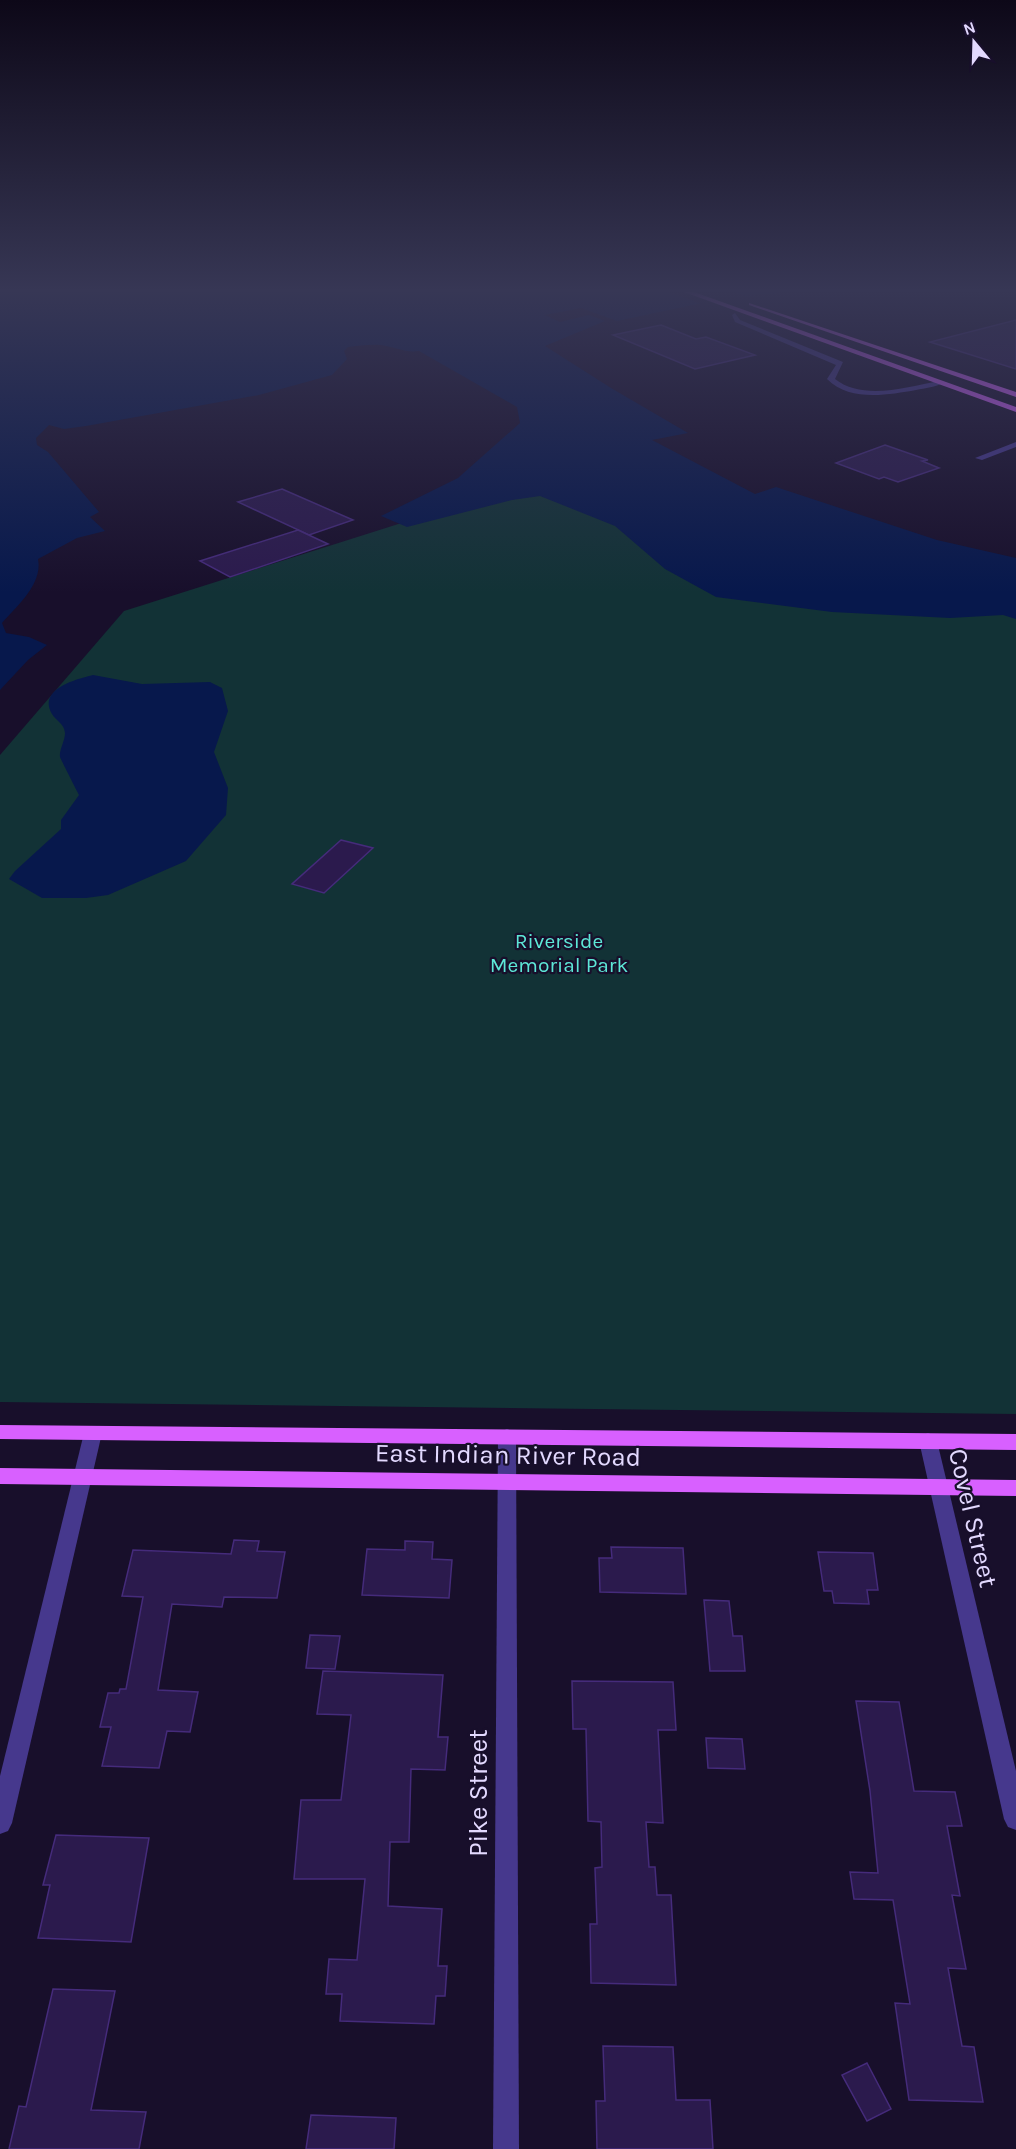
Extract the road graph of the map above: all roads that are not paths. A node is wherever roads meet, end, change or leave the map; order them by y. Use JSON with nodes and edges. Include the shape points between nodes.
{"nodes":[{"id":1,"x":967,"y":392,"type":"edge"},
{"id":2,"x":1016,"y":410,"type":"edge"},
{"id":3,"x":1016,"y":444,"type":"edge"},
{"id":4,"x":979,"y":458,"type":"dead end"},
{"id":5,"x":0,"y":1432,"type":"edge"},
{"id":6,"x":93,"y":1433,"type":"junction"},
{"id":7,"x":507,"y":1437,"type":"junction"},
{"id":8,"x":928,"y":1441,"type":"junction"},
{"id":9,"x":1016,"y":1442,"type":"edge"},
{"id":10,"x":0,"y":1476,"type":"edge"},
{"id":11,"x":83,"y":1476,"type":"junction"},
{"id":12,"x":507,"y":1482,"type":"junction"},
{"id":13,"x":938,"y":1487,"type":"junction"},
{"id":14,"x":1016,"y":1488,"type":"edge"},
{"id":15,"x":1016,"y":1819,"type":"edge"},
{"id":16,"x":0,"y":1823,"type":"edge"},
{"id":17,"x":506,"y":2149,"type":"edge"}],
"edges":[{"from":1,"to":2,"type":"main road"},
{"from":3,"to":4,"type":"street"},
{"from":5,"to":6,"type":"main road","name":"East Indian River Road"},
{"from":6,"to":7,"type":"main road","name":"East Indian River Road"},
{"from":6,"to":11,"type":"street"},
{"from":7,"to":8,"type":"main road","name":"East Indian River Road"},
{"from":7,"to":12,"type":"street","name":"Pike Street"},
{"from":8,"to":9,"type":"main road","name":"East Indian River Road"},
{"from":8,"to":13,"type":"street","name":"Covel Street"},
{"from":10,"to":11,"type":"main road","name":"East Indian River Road"},
{"from":11,"to":12,"type":"main road","name":"East Indian River Road"},
{"from":11,"to":16,"type":"street"},
{"from":12,"to":13,"type":"main road","name":"East Indian River Road"},
{"from":12,"to":17,"type":"street","name":"Pike Street"},
{"from":13,"to":14,"type":"main road","name":"East Indian River Road"},
{"from":13,"to":15,"type":"street","name":"Covel Street"}]}
